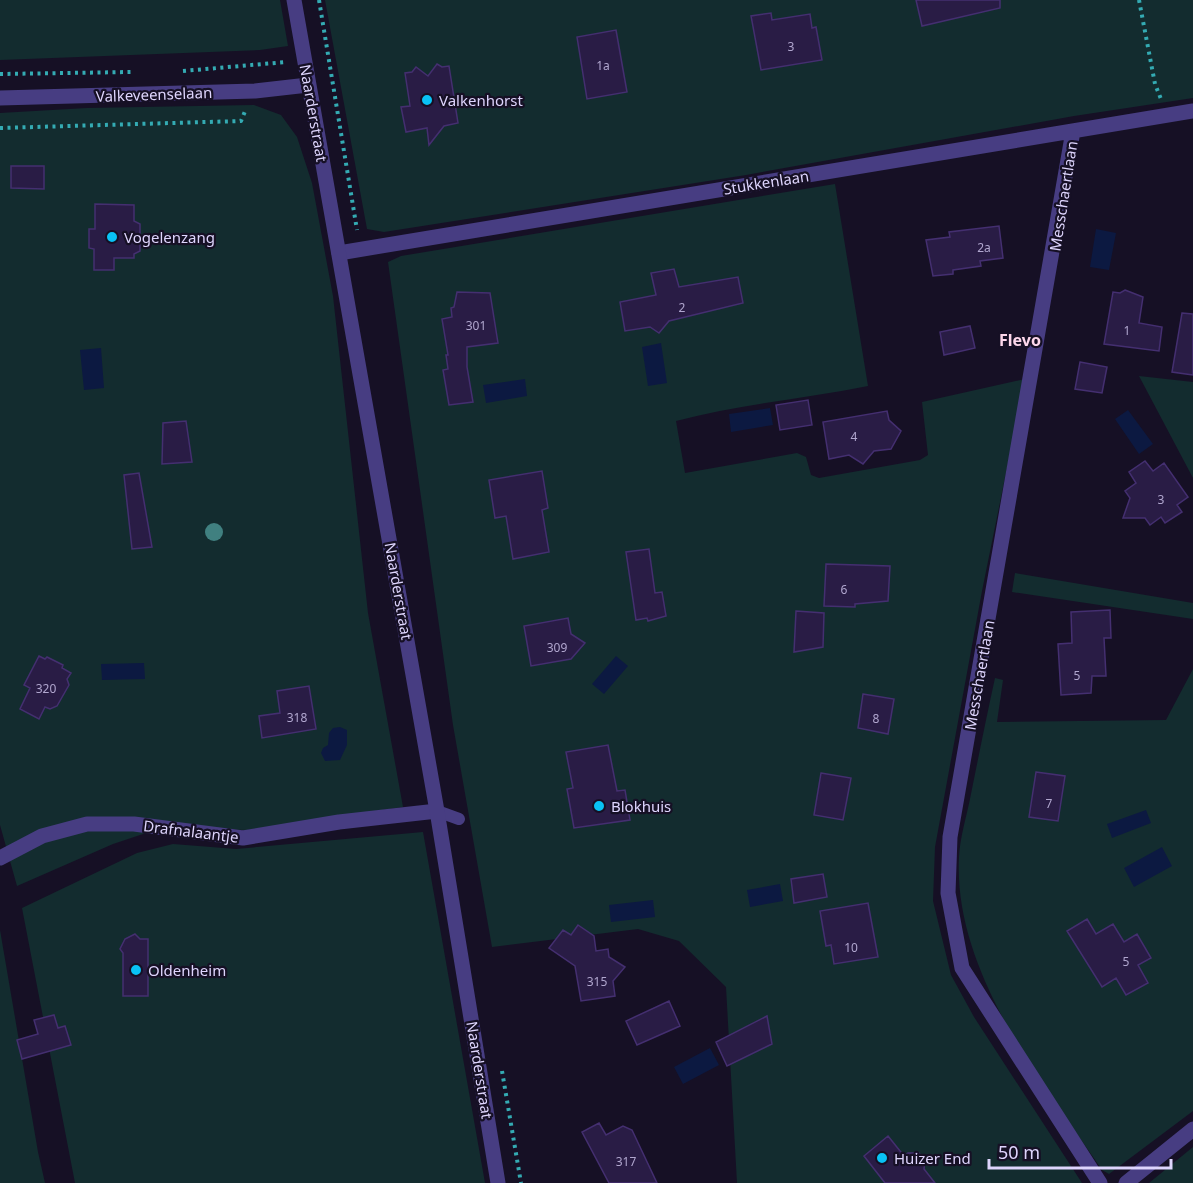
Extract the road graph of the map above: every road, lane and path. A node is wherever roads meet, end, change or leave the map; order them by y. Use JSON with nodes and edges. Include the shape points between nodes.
{"nodes":[{"id":1,"x":294,"y":0,"type":"edge"},
{"id":2,"x":1139,"y":0,"type":"edge"},
{"id":3,"x":329,"y":58,"type":"dead end"},
{"id":4,"x":304,"y":60,"type":"junction"},
{"id":5,"x":276,"y":63,"type":"junction"},
{"id":6,"x":141,"y":72,"type":"dead end"},
{"id":7,"x":177,"y":72,"type":"dead end"},
{"id":8,"x":0,"y":74,"type":"edge"},
{"id":9,"x":308,"y":85,"type":"junction"},
{"id":10,"x":255,"y":91,"type":"junction"},
{"id":11,"x":0,"y":98,"type":"edge"},
{"id":12,"x":1193,"y":111,"type":"edge"},
{"id":13,"x":1167,"y":114,"type":"junction"},
{"id":14,"x":0,"y":128,"type":"edge"},
{"id":15,"x":1073,"y":130,"type":"junction"},
{"id":16,"x":339,"y":253,"type":"junction"},
{"id":17,"x":438,"y":811,"type":"junction"},
{"id":18,"x":459,"y":819,"type":"dead end"},
{"id":19,"x":0,"y":858,"type":"edge"},
{"id":20,"x":1193,"y":1129,"type":"edge"},
{"id":21,"x":498,"y":1183,"type":"edge"},
{"id":22,"x":1100,"y":1183,"type":"edge"},
{"id":23,"x":1126,"y":1183,"type":"edge"}],
"edges":[{"from":1,"to":4,"type":"street","name":"Naarderstraat"},
{"from":2,"to":13,"type":"path","via":[[1155,84]]},
{"from":3,"to":4,"type":"path"},
{"from":4,"to":5,"type":"path"},
{"from":4,"to":9,"type":"street","name":"Naarderstraat"},
{"from":5,"to":7,"type":"path"},
{"from":5,"to":10,"type":"path"},
{"from":6,"to":8,"type":"path"},
{"from":9,"to":10,"type":"street","name":"Valkeveenselaan"},
{"from":9,"to":16,"type":"street","name":"Naarderstraat"},
{"from":10,"to":11,"type":"street","name":"Valkeveenselaan"},
{"from":10,"to":14,"type":"path","via":[[241,121]]},
{"from":12,"to":13,"type":"street","name":"Stukkenlaan"},
{"from":13,"to":15,"type":"street","name":"Stukkenlaan"},
{"from":15,"to":16,"type":"street","name":"Stukkenlaan"},
{"from":15,"to":22,"type":"street","name":"Messchaertlaan","via":[[950,837],[948,893],[962,968]]},
{"from":16,"to":17,"type":"street","name":"Naarderstraat"},
{"from":17,"to":18,"type":"lane","name":"Drafnalaantje"},
{"from":17,"to":19,"type":"street","name":"Drafnalaantje","via":[[243,838],[134,824],[87,824],[42,836]]},
{"from":17,"to":21,"type":"street","name":"Naarderstraat"},
{"from":20,"to":23,"type":"street"}]}
